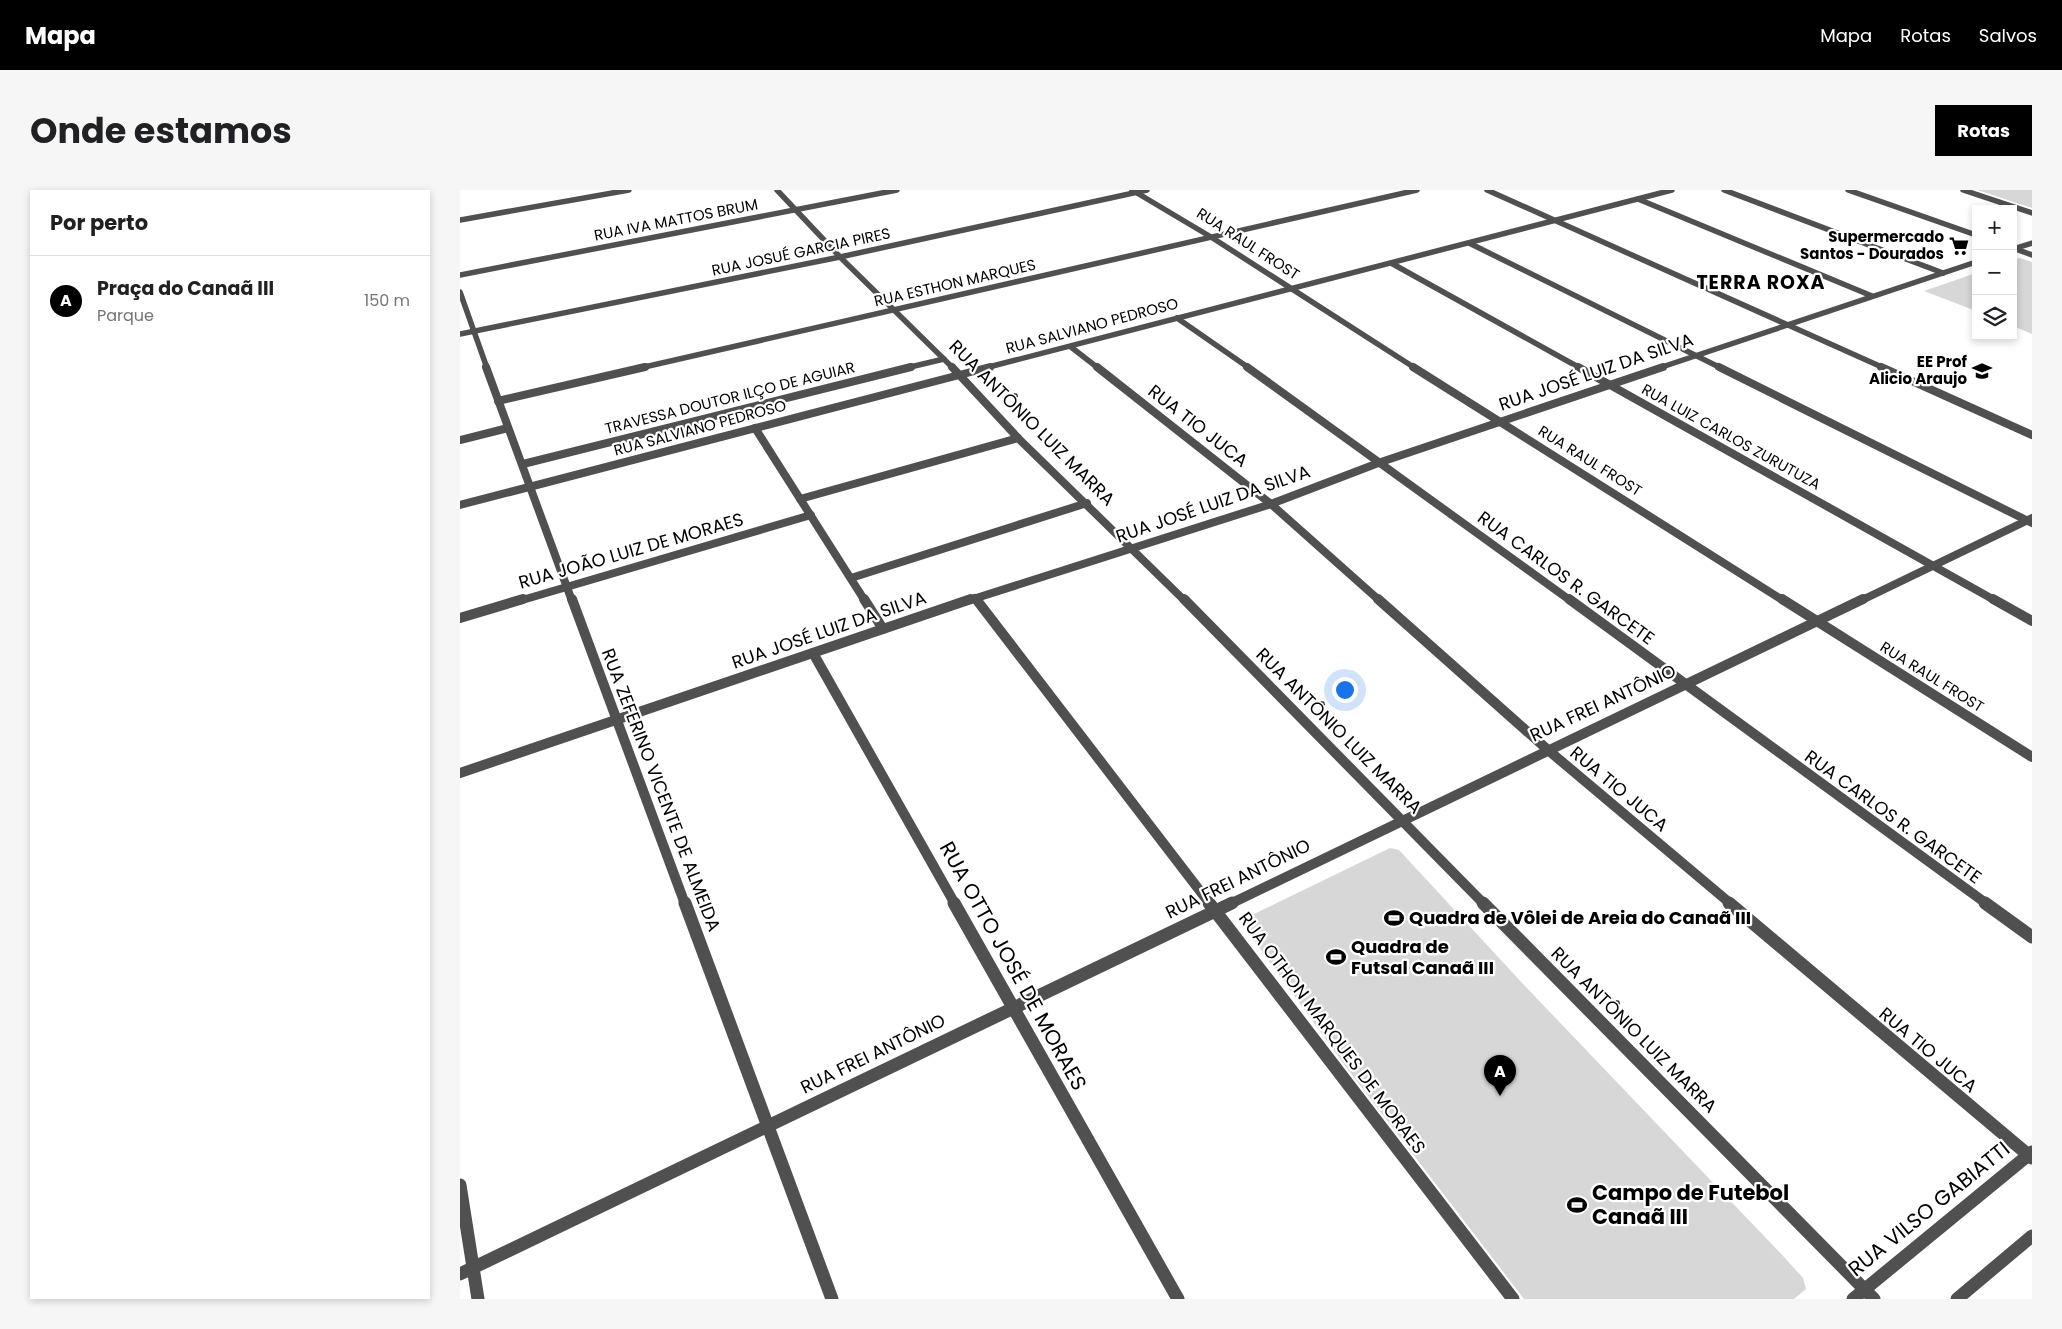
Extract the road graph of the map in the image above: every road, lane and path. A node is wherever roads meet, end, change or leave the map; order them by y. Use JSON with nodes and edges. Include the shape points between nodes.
{"nodes":[{"id":1,"x":629,"y":190,"type":"edge"},
{"id":2,"x":777,"y":190,"type":"edge"},
{"id":3,"x":896,"y":190,"type":"edge"},
{"id":4,"x":1147,"y":190,"type":"edge"},
{"id":5,"x":1417,"y":190,"type":"edge"},
{"id":6,"x":1487,"y":190,"type":"edge"},
{"id":7,"x":1672,"y":190,"type":"edge"},
{"id":8,"x":1724,"y":190,"type":"edge"},
{"id":9,"x":1848,"y":190,"type":"edge"},
{"id":10,"x":1963,"y":190,"type":"edge"},
{"id":11,"x":1134,"y":191,"type":"edge"},
{"id":12,"x":1638,"y":199,"type":"junction"},
{"id":13,"x":796,"y":210,"type":"junction"},
{"id":14,"x":2032,"y":213,"type":"edge"},
{"id":15,"x":460,"y":220,"type":"edge"},
{"id":16,"x":1555,"y":220,"type":"junction"},
{"id":17,"x":1972,"y":234,"type":"edge"},
{"id":18,"x":1211,"y":237,"type":"junction"},
{"id":19,"x":1469,"y":243,"type":"junction"},
{"id":20,"x":2032,"y":243,"type":"edge"},
{"id":21,"x":2017,"y":248,"type":"edge"},
{"id":22,"x":2017,"y":250,"type":"edge"},
{"id":23,"x":2032,"y":255,"type":"edge"},
{"id":24,"x":840,"y":257,"type":"junction"},
{"id":25,"x":1390,"y":263,"type":"junction"},
{"id":26,"x":1972,"y":263,"type":"edge"},
{"id":27,"x":1943,"y":273,"type":"junction"},
{"id":28,"x":460,"y":275,"type":"edge"},
{"id":29,"x":1289,"y":289,"type":"junction"},
{"id":30,"x":460,"y":292,"type":"edge"},
{"id":31,"x":1872,"y":296,"type":"junction"},
{"id":32,"x":896,"y":312,"type":"junction"},
{"id":33,"x":1177,"y":318,"type":"junction"},
{"id":34,"x":1787,"y":325,"type":"junction"},
{"id":35,"x":474,"y":331,"type":"junction"},
{"id":36,"x":460,"y":334,"type":"edge"},
{"id":37,"x":1071,"y":347,"type":"junction"},
{"id":38,"x":1696,"y":356,"type":"junction"},
{"id":39,"x":944,"y":359,"type":"junction"},
{"id":40,"x":960,"y":375,"type":"junction"},
{"id":41,"x":1610,"y":385,"type":"junction"},
{"id":42,"x":498,"y":401,"type":"junction"},
{"id":43,"x":1499,"y":422,"type":"junction"},
{"id":44,"x":508,"y":428,"type":"junction"},
{"id":45,"x":755,"y":428,"type":"junction"},
{"id":46,"x":2032,"y":435,"type":"edge"},
{"id":47,"x":1018,"y":438,"type":"junction"},
{"id":48,"x":460,"y":440,"type":"edge"},
{"id":49,"x":1381,"y":462,"type":"junction"},
{"id":50,"x":522,"y":464,"type":"junction"},
{"id":51,"x":530,"y":487,"type":"junction"},
{"id":52,"x":800,"y":499,"type":"junction"},
{"id":53,"x":1087,"y":503,"type":"junction"},
{"id":54,"x":1271,"y":504,"type":"junction"},
{"id":55,"x":460,"y":505,"type":"edge"},
{"id":56,"x":810,"y":515,"type":"junction"},
{"id":57,"x":2030,"y":521,"type":"edge"},
{"id":58,"x":1133,"y":548,"type":"junction"},
{"id":59,"x":1934,"y":565,"type":"junction"},
{"id":60,"x":851,"y":578,"type":"junction"},
{"id":61,"x":567,"y":587,"type":"junction"},
{"id":62,"x":975,"y":598,"type":"junction"},
{"id":63,"x":460,"y":618,"type":"edge"},
{"id":64,"x":2032,"y":621,"type":"edge"},
{"id":65,"x":1816,"y":622,"type":"junction"},
{"id":66,"x":883,"y":629,"type":"junction"},
{"id":67,"x":813,"y":653,"type":"junction"},
{"id":68,"x":1686,"y":686,"type":"junction"},
{"id":69,"x":616,"y":720,"type":"junction"},
{"id":70,"x":1548,"y":750,"type":"junction"},
{"id":71,"x":2032,"y":757,"type":"edge"},
{"id":72,"x":460,"y":772,"type":"edge"},
{"id":73,"x":1402,"y":820,"type":"junction"},
{"id":74,"x":1216,"y":910,"type":"junction"},
{"id":75,"x":2032,"y":938,"type":"edge"},
{"id":76,"x":1013,"y":1008,"type":"junction"},
{"id":77,"x":769,"y":1125,"type":"junction"},
{"id":78,"x":2031,"y":1155,"type":"edge"},
{"id":79,"x":460,"y":1185,"type":"edge"},
{"id":80,"x":2032,"y":1236,"type":"edge"},
{"id":81,"x":467,"y":1270,"type":"edge"},
{"id":82,"x":1869,"y":1294,"type":"edge"},
{"id":83,"x":478,"y":1299,"type":"edge"},
{"id":84,"x":832,"y":1299,"type":"edge"},
{"id":85,"x":1178,"y":1299,"type":"edge"},
{"id":86,"x":1513,"y":1299,"type":"edge"},
{"id":87,"x":1853,"y":1299,"type":"edge"},
{"id":88,"x":1957,"y":1299,"type":"edge"}],
"edges":[{"from":1,"to":15,"type":"street"},
{"from":2,"to":13,"type":"street","name":"RUA ANTÔNIO LUIZ MARRA"},
{"from":3,"to":13,"type":"street","name":"RUA IVA MATTOS BRUM"},
{"from":4,"to":11,"type":"street","name":"RUA JOSUÉ GARCIA PIRES"},
{"from":5,"to":18,"type":"street","name":"RUA ESTHON MARQUES"},
{"from":6,"to":16,"type":"street"},
{"from":7,"to":12,"type":"street","name":"RUA SALVIANO PEDROSO"},
{"from":8,"to":27,"type":"street"},
{"from":9,"to":17,"type":"street"},
{"from":10,"to":14,"type":"street"},
{"from":11,"to":18,"type":"street","name":"RUA RAUL FROST"},
{"from":11,"to":24,"type":"street","name":"RUA JOSUÉ GARCIA PIRES"},
{"from":12,"to":16,"type":"street","name":"RUA SALVIANO PEDROSO"},
{"from":12,"to":31,"type":"street"},
{"from":13,"to":24,"type":"street","name":"RUA ANTÔNIO LUIZ MARRA"},
{"from":13,"to":28,"type":"street","name":"RUA IVA MATTOS BRUM"},
{"from":16,"to":19,"type":"street","name":"RUA SALVIANO PEDROSO"},
{"from":16,"to":34,"type":"street"},
{"from":18,"to":29,"type":"street","name":"RUA RAUL FROST"},
{"from":18,"to":32,"type":"street","name":"RUA ESTHON MARQUES"},
{"from":19,"to":25,"type":"street","name":"RUA SALVIANO PEDROSO"},
{"from":19,"to":38,"type":"street"},
{"from":20,"to":21,"type":"street"},
{"from":22,"to":23,"type":"street"},
{"from":24,"to":32,"type":"street","name":"RUA ANTÔNIO LUIZ MARRA"},
{"from":24,"to":35,"type":"street","name":"RUA JOSUÉ GARCIA PIRES"},
{"from":25,"to":29,"type":"street","name":"RUA SALVIANO PEDROSO"},
{"from":25,"to":41,"type":"street","name":"RUA LUIZ CARLOS ZURUTUZA"},
{"from":26,"to":27,"type":"street","name":"RUA JOSÉ LUIZ DA SILVA"},
{"from":27,"to":31,"type":"street","name":"RUA JOSÉ LUIZ DA SILVA"},
{"from":29,"to":33,"type":"street","name":"RUA SALVIANO PEDROSO"},
{"from":29,"to":43,"type":"street","name":"RUA RAUL FROST"},
{"from":30,"to":35,"type":"street","name":"RUA ZEFERINO VICENTE DE ALMEIDA"},
{"from":31,"to":34,"type":"street","name":"RUA JOSÉ LUIZ DA SILVA"},
{"from":32,"to":39,"type":"street","name":"RUA ANTÔNIO LUIZ MARRA"},
{"from":32,"to":42,"type":"street","name":"RUA ESTHON MARQUES"},
{"from":33,"to":37,"type":"street","name":"RUA SALVIANO PEDROSO"},
{"from":33,"to":49,"type":"street","name":"RUA CARLOS R. GARCETE"},
{"from":34,"to":38,"type":"street","name":"RUA JOSÉ LUIZ DA SILVA"},
{"from":34,"to":46,"type":"street"},
{"from":35,"to":36,"type":"street","name":"RUA JOSUÉ GARCIA PIRES"},
{"from":35,"to":42,"type":"street","name":"RUA ZEFERINO VICENTE DE ALMEIDA"},
{"from":37,"to":40,"type":"street","name":"RUA SALVIANO PEDROSO"},
{"from":37,"to":54,"type":"street","name":"RUA TIO JUCA"},
{"from":38,"to":41,"type":"street","name":"RUA JOSÉ LUIZ DA SILVA"},
{"from":38,"to":57,"type":"street"},
{"from":39,"to":40,"type":"street","name":"RUA ANTÔNIO LUIZ MARRA"},
{"from":39,"to":50,"type":"street","name":"TRAVESSA DOUTOR ILÇO DE AGUIAR"},
{"from":40,"to":45,"type":"street","name":"RUA SALVIANO PEDROSO"},
{"from":40,"to":47,"type":"street","name":"RUA ANTÔNIO LUIZ MARRA"},
{"from":41,"to":43,"type":"street","name":"RUA JOSÉ LUIZ DA SILVA"},
{"from":41,"to":59,"type":"street","name":"RUA LUIZ CARLOS ZURUTUZA"},
{"from":42,"to":44,"type":"street","name":"RUA ZEFERINO VICENTE DE ALMEIDA"},
{"from":43,"to":49,"type":"street","name":"RUA JOSÉ LUIZ DA SILVA"},
{"from":43,"to":65,"type":"street","name":"RUA RAUL FROST"},
{"from":44,"to":48,"type":"street"},
{"from":44,"to":50,"type":"street","name":"RUA ZEFERINO VICENTE DE ALMEIDA"},
{"from":45,"to":51,"type":"street","name":"RUA SALVIANO PEDROSO"},
{"from":45,"to":52,"type":"street"},
{"from":47,"to":52,"type":"street"},
{"from":47,"to":53,"type":"street","name":"RUA ANTÔNIO LUIZ MARRA"},
{"from":49,"to":54,"type":"street","name":"RUA JOSÉ LUIZ DA SILVA"},
{"from":49,"to":68,"type":"street","name":"RUA CARLOS R. GARCETE"},
{"from":50,"to":51,"type":"street","name":"RUA ZEFERINO VICENTE DE ALMEIDA"},
{"from":51,"to":55,"type":"street","name":"RUA SALVIANO PEDROSO"},
{"from":51,"to":61,"type":"street","name":"RUA ZEFERINO VICENTE DE ALMEIDA"},
{"from":52,"to":56,"type":"street"},
{"from":53,"to":58,"type":"street","name":"RUA ANTÔNIO LUIZ MARRA"},
{"from":53,"to":60,"type":"street"},
{"from":54,"to":58,"type":"street","name":"RUA JOSÉ LUIZ DA SILVA"},
{"from":54,"to":70,"type":"street","name":"RUA TIO JUCA"},
{"from":56,"to":60,"type":"street"},
{"from":56,"to":61,"type":"street","name":"RUA JOÃO LUIZ DE MORAES"},
{"from":57,"to":59,"type":"street","name":"RUA FREI ANTÔNIO"},
{"from":58,"to":62,"type":"street","name":"RUA JOSÉ LUIZ DA SILVA"},
{"from":58,"to":73,"type":"street","name":"RUA ANTÔNIO LUIZ MARRA"},
{"from":59,"to":64,"type":"street","name":"RUA LUIZ CARLOS ZURUTUZA"},
{"from":59,"to":65,"type":"street","name":"RUA FREI ANTÔNIO"},
{"from":60,"to":66,"type":"street"},
{"from":61,"to":63,"type":"street","name":"RUA JOÃO LUIZ DE MORAES"},
{"from":61,"to":69,"type":"street","name":"RUA ZEFERINO VICENTE DE ALMEIDA"},
{"from":62,"to":66,"type":"street","name":"RUA JOSÉ LUIZ DA SILVA"},
{"from":62,"to":74,"type":"street","name":"RUA OTHON MARQUES DE MORAES"},
{"from":65,"to":68,"type":"street","name":"RUA FREI ANTÔNIO"},
{"from":65,"to":71,"type":"street","name":"RUA RAUL FROST"},
{"from":66,"to":67,"type":"street","name":"RUA JOSÉ LUIZ DA SILVA"},
{"from":67,"to":69,"type":"street","name":"RUA JOSÉ LUIZ DA SILVA"},
{"from":67,"to":76,"type":"street","name":"RUA OTTO JOSÉ DE MORAES"},
{"from":68,"to":70,"type":"street","name":"RUA FREI ANTÔNIO"},
{"from":68,"to":75,"type":"street","name":"RUA CARLOS R. GARCETE"},
{"from":69,"to":72,"type":"street","name":"RUA JOSÉ LUIZ DA SILVA"},
{"from":69,"to":77,"type":"street","name":"RUA ZEFERINO VICENTE DE ALMEIDA"},
{"from":70,"to":73,"type":"street","name":"RUA FREI ANTÔNIO"},
{"from":70,"to":78,"type":"street","name":"RUA TIO JUCA"},
{"from":73,"to":74,"type":"street","name":"RUA FREI ANTÔNIO"},
{"from":73,"to":82,"type":"street","name":"RUA ANTÔNIO LUIZ MARRA"},
{"from":74,"to":76,"type":"street","name":"RUA FREI ANTÔNIO"},
{"from":74,"to":86,"type":"street","name":"RUA OTHON MARQUES DE MORAES"},
{"from":76,"to":77,"type":"street","name":"RUA FREI ANTÔNIO"},
{"from":76,"to":85,"type":"street","name":"RUA OTTO JOSÉ DE MORAES"},
{"from":77,"to":81,"type":"street","name":"RUA FREI ANTÔNIO"},
{"from":77,"to":84,"type":"street","name":"RUA ZEFERINO VICENTE DE ALMEIDA"},
{"from":78,"to":82,"type":"street","name":"RUA VILSO GABIATTI"},
{"from":79,"to":81,"type":"street"},
{"from":80,"to":88,"type":"street"},
{"from":81,"to":83,"type":"street"},
{"from":82,"to":87,"type":"street","name":"RUA VILSO GABIATTI"}]}
